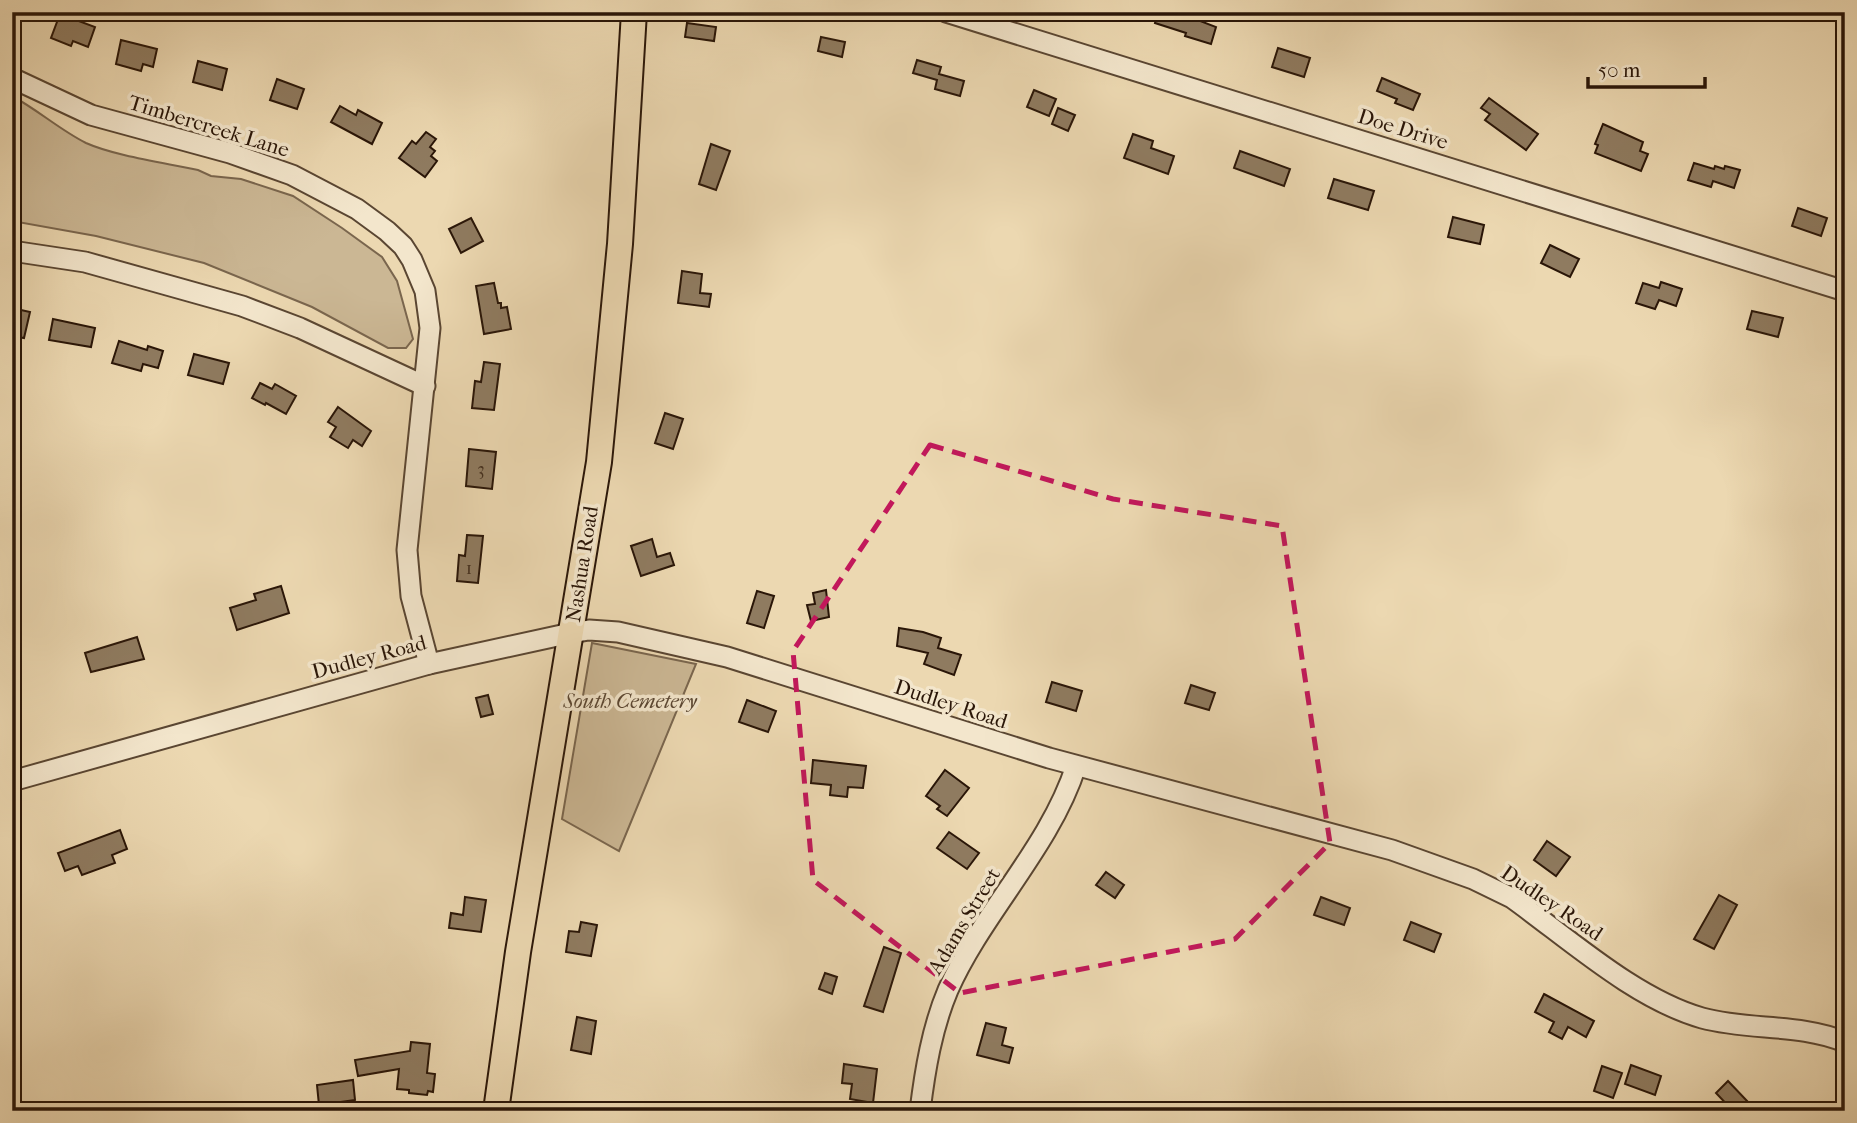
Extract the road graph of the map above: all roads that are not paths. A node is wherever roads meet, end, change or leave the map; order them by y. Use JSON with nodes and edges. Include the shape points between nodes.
{"nodes":[{"id":1,"x":634,"y":12,"type":"edge"},
{"id":2,"x":946,"y":12,"type":"edge"},
{"id":3,"x":12,"y":78,"type":"edge"},
{"id":4,"x":12,"y":251,"type":"edge"},
{"id":5,"x":1845,"y":291,"type":"edge"},
{"id":6,"x":425,"y":386,"type":"junction"},
{"id":7,"x":571,"y":633,"type":"junction"},
{"id":8,"x":429,"y":664,"type":"junction"},
{"id":9,"x":1076,"y":766,"type":"junction"},
{"id":10,"x":12,"y":781,"type":"edge"},
{"id":11,"x":1845,"y":1042,"type":"edge"},
{"id":12,"x":496,"y":1111,"type":"edge"},
{"id":13,"x":920,"y":1111,"type":"edge"}],
"edges":[{"from":1,"to":7,"type":"main road","name":"Nashua Road","via":[[608,384]]},
{"from":2,"to":5,"type":"street","name":"Doe Drive"},
{"from":3,"to":6,"type":"street","name":"Timbercreek Lane","via":[[91,115],[292,174],[387,231],[412,260],[425,290],[430,327]]},
{"from":4,"to":6,"type":"street","via":[[85,262],[242,306]]},
{"from":6,"to":8,"type":"street","name":"Timbercreek Lane","via":[[407,557],[411,596]]},
{"from":7,"to":8,"type":"street","name":"Dudley Road"},
{"from":7,"to":9,"type":"street","name":"Dudley Road","via":[[618,632],[715,654]]},
{"from":7,"to":12,"type":"main road","name":"Nashua Road"},
{"from":8,"to":10,"type":"street","name":"Dudley Road"},
{"from":9,"to":11,"type":"street","name":"Dudley Road","via":[[1392,850],[1473,878],[1512,898],[1645,992],[1684,1011],[1720,1021],[1806,1030]]},
{"from":9,"to":13,"type":"street","name":"Adams Street","via":[[1055,814],[948,990],[925,1067]]}]}
